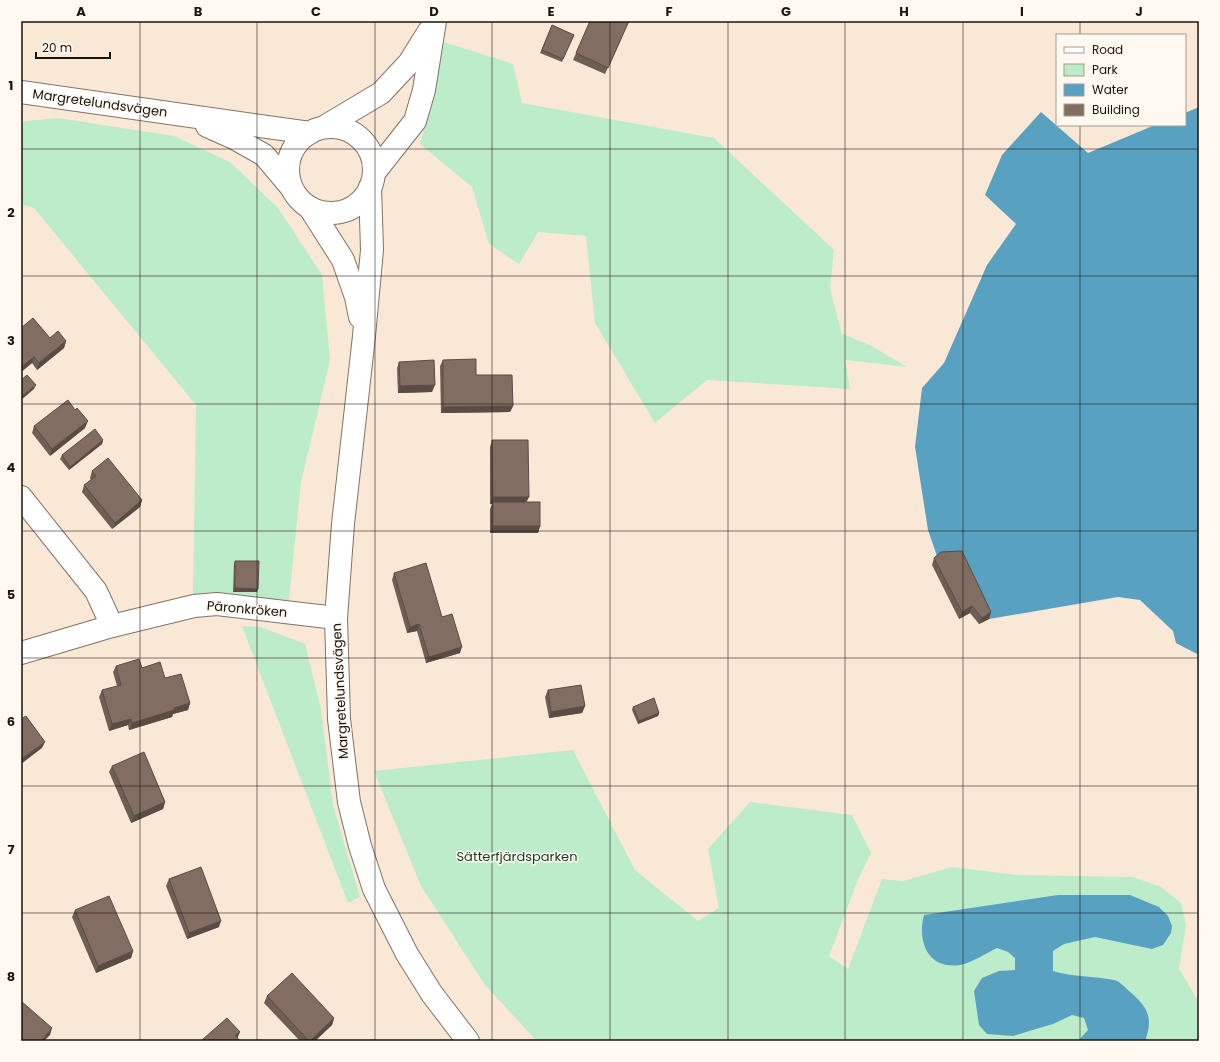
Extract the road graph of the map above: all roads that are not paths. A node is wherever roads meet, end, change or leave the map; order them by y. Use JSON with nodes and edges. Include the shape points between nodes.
{"nodes":[{"id":1,"x":21,"y":92,"type":"edge"},
{"id":2,"x":178,"y":114,"type":"junction"},
{"id":3,"x":317,"y":130,"type":"junction"},
{"id":4,"x":372,"y":180,"type":"junction"},
{"id":5,"x":291,"y":187,"type":"junction"},
{"id":6,"x":310,"y":208,"type":"junction"},
{"id":7,"x":364,"y":336,"type":"junction"},
{"id":8,"x":21,"y":497,"type":"edge"},
{"id":9,"x":336,"y":618,"type":"junction"},
{"id":10,"x":112,"y":626,"type":"junction"},
{"id":11,"x":21,"y":653,"type":"edge"},
{"id":12,"x":468,"y":1041,"type":"edge"}],
"edges":[{"from":1,"to":2,"type":"street","name":"Margretelundsvägen"},
{"from":2,"to":3,"type":"street","name":"Margretelundsvägen"},
{"from":2,"to":5,"type":"street","name":"Margretelundsvägen","via":[[234,138],[264,155]]},
{"from":3,"to":4,"type":"street","via":[[339,128],[359,138],[369,149],[374,163]]},
{"from":3,"to":4,"type":"street","via":[[381,93],[409,63],[435,21],[424,90],[415,121]]},
{"from":3,"to":5,"type":"street","via":[[298,142],[290,158],[288,173]]},
{"from":4,"to":6,"type":"street","via":[[362,200],[341,212],[324,213]]},
{"from":4,"to":7,"type":"street","name":"Margretelundsvägen","via":[[372,250]]},
{"from":5,"to":6,"type":"street","via":[[300,200]]},
{"from":6,"to":7,"type":"street","name":"Margretelundsvägen","via":[[343,260],[356,297]]},
{"from":7,"to":9,"type":"street","name":"Margretelundsvägen","via":[[343,524]]},
{"from":8,"to":10,"type":"street","via":[[96,591]]},
{"from":9,"to":10,"type":"street","name":"Päronkröken","via":[[217,604],[194,606]]},
{"from":9,"to":12,"type":"street","name":"Margretelundsvägen","via":[[340,726],[349,802],[360,846],[374,888],[407,954],[432,994]]},
{"from":10,"to":11,"type":"street","name":"Päronkröken"}]}
